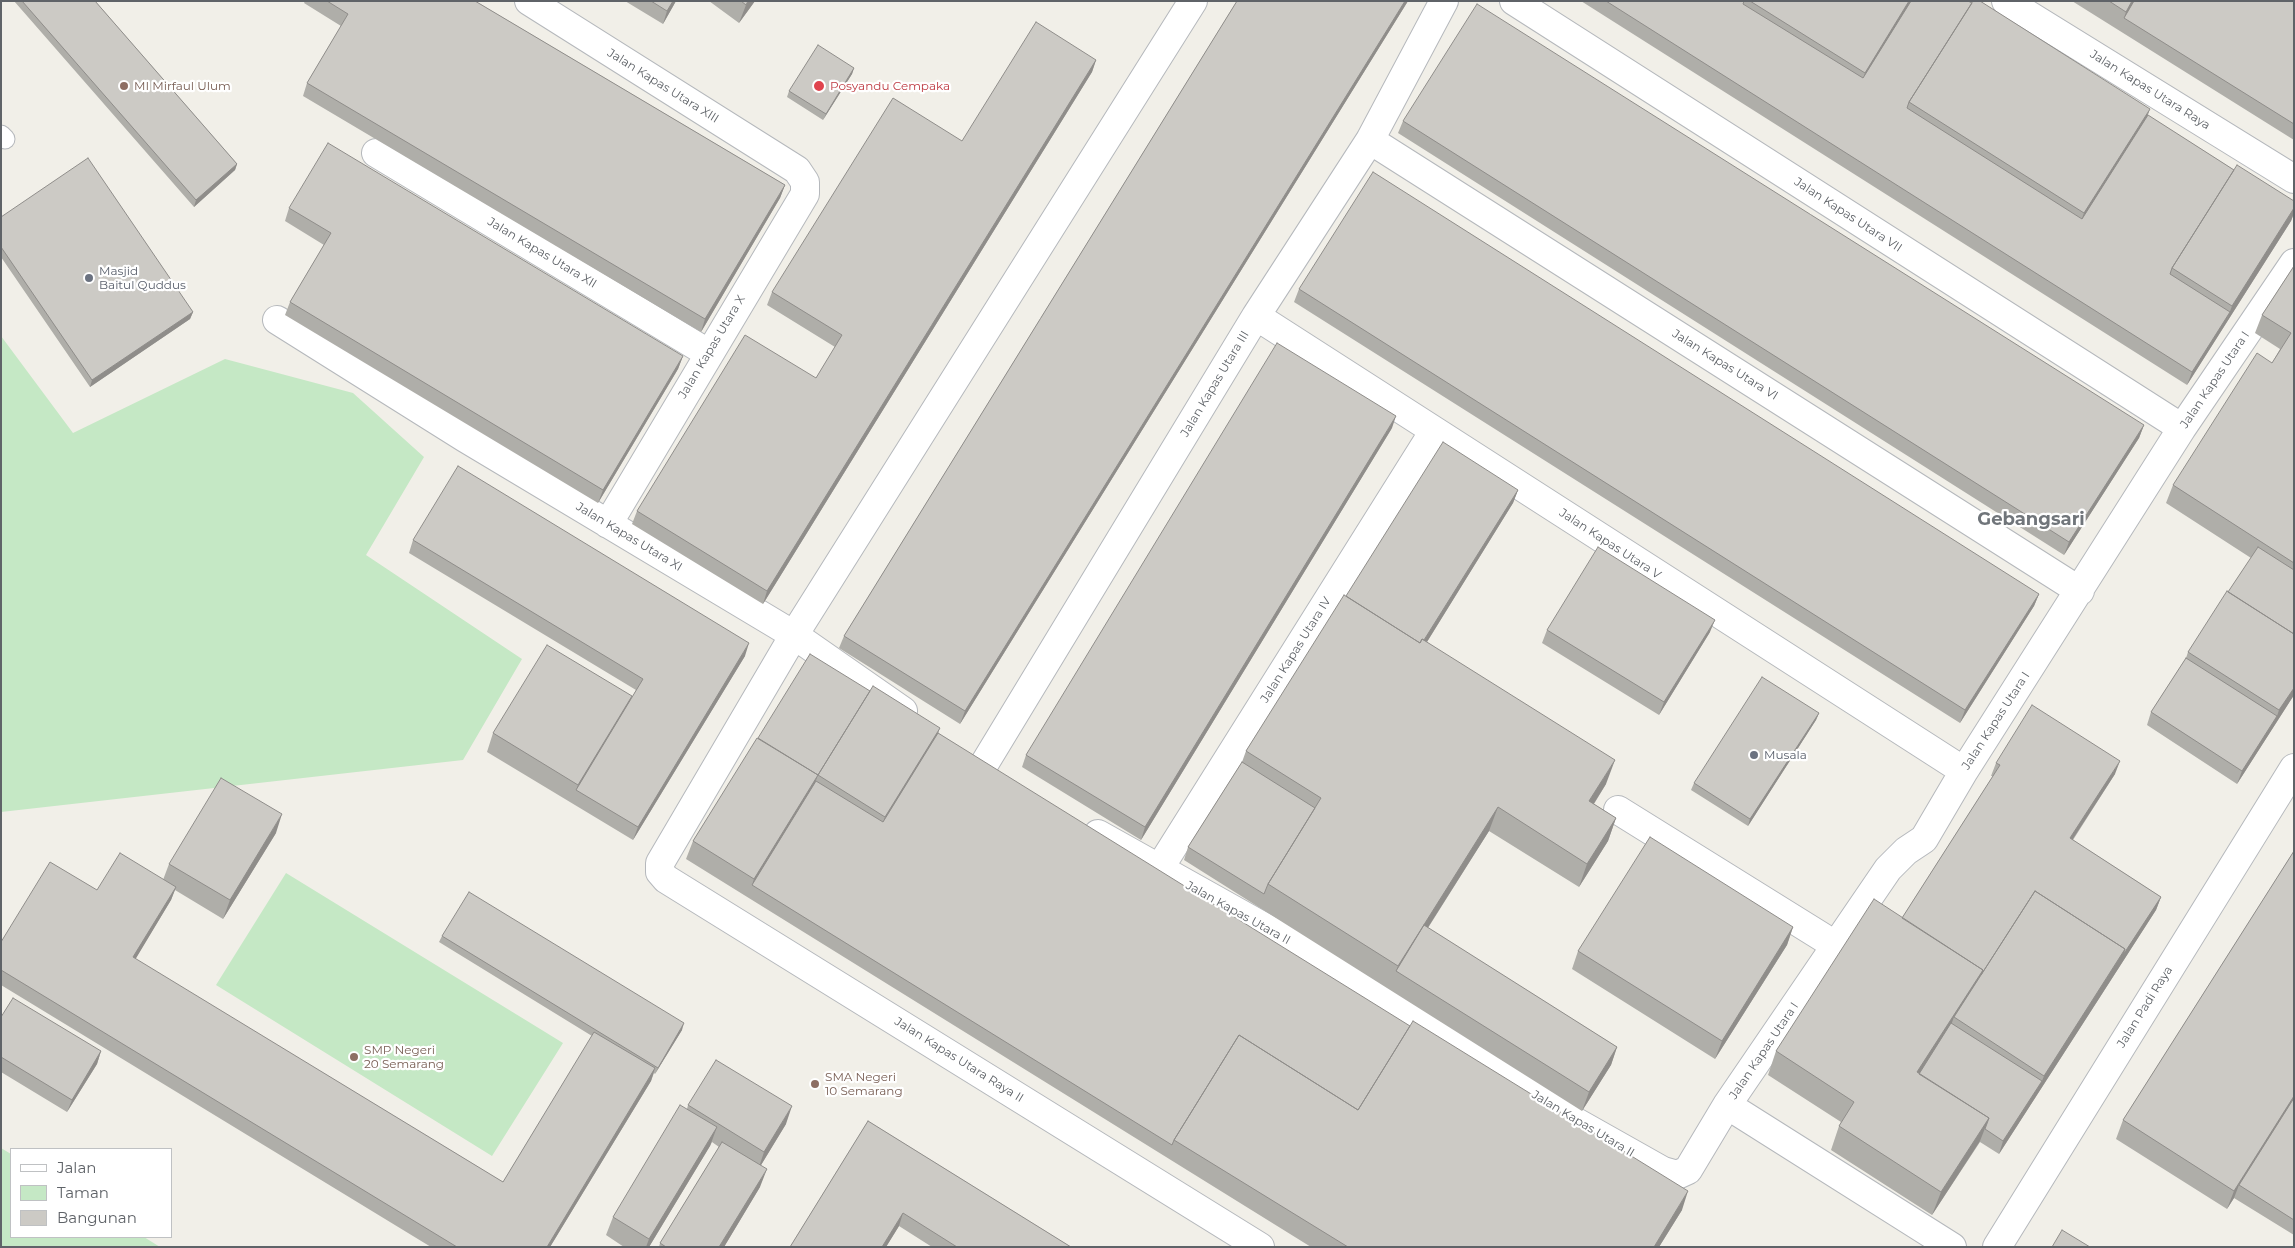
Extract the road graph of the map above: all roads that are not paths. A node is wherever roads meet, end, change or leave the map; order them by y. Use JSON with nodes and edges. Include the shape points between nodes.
{"nodes":[{"id":1,"x":529,"y":1,"type":"edge"},
{"id":2,"x":1193,"y":1,"type":"edge"},
{"id":3,"x":1444,"y":1,"type":"edge"},
{"id":4,"x":1514,"y":1,"type":"edge"},
{"id":5,"x":2006,"y":1,"type":"edge"},
{"id":6,"x":1370,"y":140,"type":"junction"},
{"id":7,"x":376,"y":153,"type":"dead end"},
{"id":8,"x":797,"y":170,"type":"joint"},
{"id":9,"x":2294,"y":179,"type":"edge"},
{"id":10,"x":2294,"y":263,"type":"edge"},
{"id":11,"x":1256,"y":316,"type":"junction"},
{"id":12,"x":277,"y":320,"type":"dead end"},
{"id":13,"x":708,"y":353,"type":"junction"},
{"id":14,"x":2182,"y":428,"type":"junction"},
{"id":15,"x":1434,"y":432,"type":"junction"},
{"id":16,"x":608,"y":524,"type":"junction"},
{"id":17,"x":2080,"y":591,"type":"junction"},
{"id":18,"x":794,"y":635,"type":"junction"},
{"id":19,"x":926,"y":726,"type":"edge"},
{"id":20,"x":2294,"y":768,"type":"edge"},
{"id":21,"x":1964,"y":771,"type":"junction"},
{"id":22,"x":1008,"y":781,"type":"edge"},
{"id":23,"x":1618,"y":810,"type":"dead end"},
{"id":24,"x":1075,"y":820,"type":"edge"},
{"id":25,"x":1159,"y":869,"type":"junction"},
{"id":26,"x":1835,"y":945,"type":"junction"},
{"id":27,"x":1727,"y":1105,"type":"junction"},
{"id":28,"x":1688,"y":1170,"type":"joint"},
{"id":29,"x":1260,"y":1247,"type":"edge"},
{"id":30,"x":1952,"y":1247,"type":"edge"},
{"id":31,"x":1997,"y":1247,"type":"edge"}],
"edges":[{"from":1,"to":8,"type":"street","name":"Jalan Kapas Utara XIII"},
{"from":2,"to":18,"type":"street"},
{"from":3,"to":6,"type":"street","name":"Jalan Kapas Utara III"},
{"from":4,"to":14,"type":"street","name":"Jalan Kapas Utara VII"},
{"from":5,"to":9,"type":"street","name":"Jalan Kapas Utara Raya"},
{"from":6,"to":11,"type":"street","name":"Jalan Kapas Utara III"},
{"from":6,"to":17,"type":"street","name":"Jalan Kapas Utara VI"},
{"from":7,"to":13,"type":"street","name":"Jalan Kapas Utara XII"},
{"from":8,"to":13,"type":"street","name":"Jalan Kapas Utara X","via":[[805,182],[805,194]]},
{"from":10,"to":14,"type":"street","name":"Jalan Kapas Utara I"},
{"from":11,"to":15,"type":"street","name":"Jalan Kapas Utara V"},
{"from":11,"to":22,"type":"street","name":"Jalan Kapas Utara III","via":[[975,760]]},
{"from":12,"to":16,"type":"street","name":"Jalan Kapas Utara XI"},
{"from":13,"to":16,"type":"street","name":"Jalan Kapas Utara X"},
{"from":14,"to":17,"type":"street","name":"Jalan Kapas Utara I"},
{"from":15,"to":21,"type":"street","name":"Jalan Kapas Utara V"},
{"from":15,"to":25,"type":"street","name":"Jalan Kapas Utara IV"},
{"from":16,"to":18,"type":"street","name":"Jalan Kapas Utara XI"},
{"from":17,"to":21,"type":"street","name":"Jalan Kapas Utara I"},
{"from":18,"to":19,"type":"street"},
{"from":18,"to":29,"type":"street","name":"Jalan Kapas Utara Raya II","via":[[660,863],[660,872],[666,879]]},
{"from":20,"to":31,"type":"street","name":"Jalan Padi Raya"},
{"from":21,"to":26,"type":"street","name":"Jalan Kapas Utara I","via":[[1924,839],[1888,869]]},
{"from":23,"to":26,"type":"street"},
{"from":24,"to":25,"type":"street","name":"Jalan Kapas Utara II"},
{"from":25,"to":28,"type":"street","name":"Jalan Kapas Utara II","via":[[1372,988],[1576,1122],[1663,1171],[1677,1175]]},
{"from":26,"to":27,"type":"street","name":"Jalan Kapas Utara I"},
{"from":27,"to":28,"type":"street","name":"Jalan Kapas Utara I"},
{"from":27,"to":30,"type":"street"}]}
